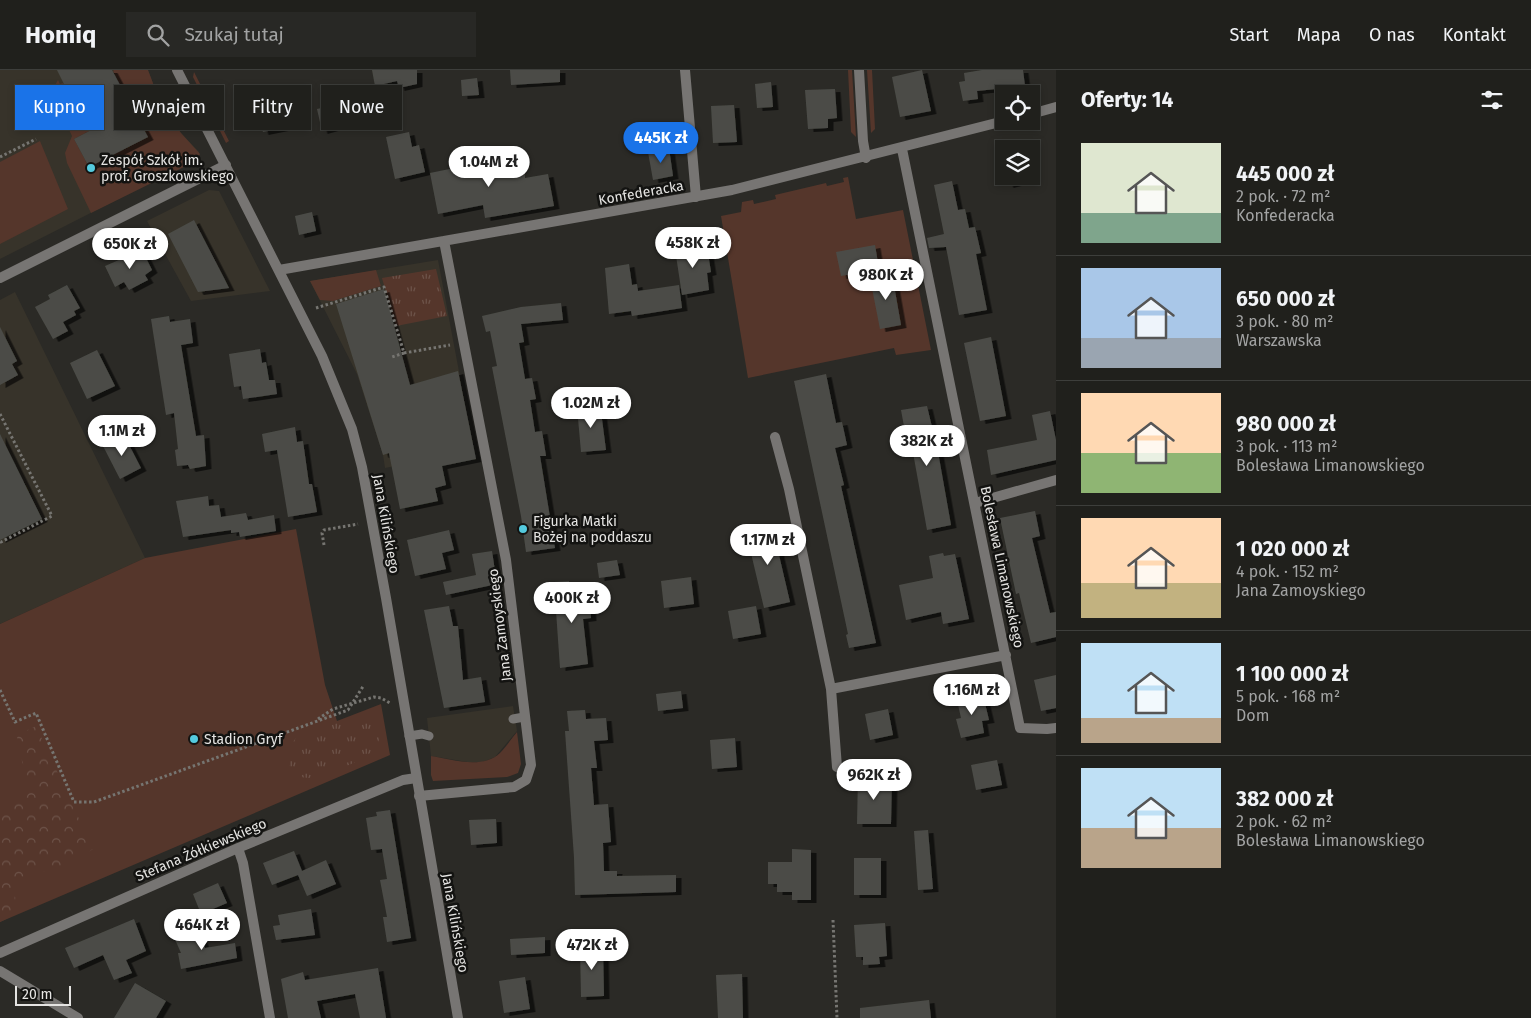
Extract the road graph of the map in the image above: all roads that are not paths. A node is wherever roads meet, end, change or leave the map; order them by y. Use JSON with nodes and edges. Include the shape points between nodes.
{"nodes":[{"id":1,"x":178,"y":70,"type":"edge"},
{"id":2,"x":685,"y":70,"type":"edge"},
{"id":3,"x":859,"y":70,"type":"edge"},
{"id":4,"x":1056,"y":107,"type":"edge"},
{"id":5,"x":1040,"y":111,"type":"edge"},
{"id":6,"x":995,"y":123,"type":"edge"},
{"id":7,"x":902,"y":149,"type":"junction"},
{"id":8,"x":866,"y":158,"type":"junction"},
{"id":9,"x":226,"y":165,"type":"junction"},
{"id":10,"x":696,"y":197,"type":"junction"},
{"id":11,"x":444,"y":242,"type":"junction"},
{"id":12,"x":279,"y":270,"type":"junction"},
{"id":13,"x":0,"y":278,"type":"edge"},
{"id":14,"x":775,"y":437,"type":"dead end"},
{"id":15,"x":1056,"y":480,"type":"edge"},
{"id":16,"x":975,"y":503,"type":"junction"},
{"id":17,"x":1006,"y":655,"type":"junction"},
{"id":18,"x":831,"y":689,"type":"junction"},
{"id":19,"x":524,"y":717,"type":"junction"},
{"id":20,"x":513,"y":718,"type":"dead end"},
{"id":21,"x":1056,"y":728,"type":"edge"},
{"id":22,"x":409,"y":736,"type":"junction"},
{"id":23,"x":429,"y":736,"type":"dead end"},
{"id":24,"x":837,"y":767,"type":"dead end"},
{"id":25,"x":416,"y":778,"type":"junction"},
{"id":26,"x":419,"y":796,"type":"junction"},
{"id":27,"x":238,"y":848,"type":"junction"},
{"id":28,"x":0,"y":953,"type":"edge"},
{"id":29,"x":0,"y":971,"type":"edge"},
{"id":30,"x":78,"y":1018,"type":"edge"},
{"id":31,"x":270,"y":1018,"type":"edge"},
{"id":32,"x":458,"y":1018,"type":"edge"}],
"edges":[{"from":1,"to":9,"type":"street","name":"Jana Kilińskiego"},
{"from":2,"to":10,"type":"street"},
{"from":3,"to":8,"type":"street"},
{"from":4,"to":5,"type":"street"},
{"from":6,"to":7,"type":"street","name":"Konfederacka"},
{"from":7,"to":8,"type":"street","name":"Konfederacka"},
{"from":7,"to":16,"type":"street","name":"Bolesława Limanowskiego"},
{"from":8,"to":10,"type":"street","name":"Konfederacka"},
{"from":9,"to":12,"type":"street","name":"Jana Kilińskiego"},
{"from":9,"to":13,"type":"street"},
{"from":10,"to":11,"type":"street","name":"Konfederacka"},
{"from":11,"to":12,"type":"street","name":"Konfederacka"},
{"from":11,"to":19,"type":"street","name":"Jana Zamoyskiego","via":[[511,595]]},
{"from":12,"to":22,"type":"street","name":"Jana Kilińskiego","via":[[322,356],[352,429],[364,476]]},
{"from":14,"to":18,"type":"street"},
{"from":15,"to":16,"type":"street"},
{"from":16,"to":17,"type":"street","name":"Bolesława Limanowskiego"},
{"from":17,"to":18,"type":"street"},
{"from":17,"to":21,"type":"street","name":"Bolesława Limanowskiego","via":[[1020,728]]},
{"from":18,"to":24,"type":"street"},
{"from":19,"to":20,"type":"lane"},
{"from":19,"to":26,"type":"street","name":"Jana Zamoyskiego","via":[[531,765],[522,784]]},
{"from":22,"to":23,"type":"lane"},
{"from":22,"to":25,"type":"street","name":"Jana Kilińskiego"},
{"from":25,"to":26,"type":"street","name":"Jana Kilińskiego"},
{"from":25,"to":27,"type":"street","name":"Stefana Żółkiewskiego","via":[[403,780]]},
{"from":26,"to":32,"type":"street","name":"Jana Kilińskiego"},
{"from":27,"to":28,"type":"street","name":"Stefana Żółkiewskiego"},
{"from":27,"to":31,"type":"street"},
{"from":29,"to":30,"type":"street"}]}
